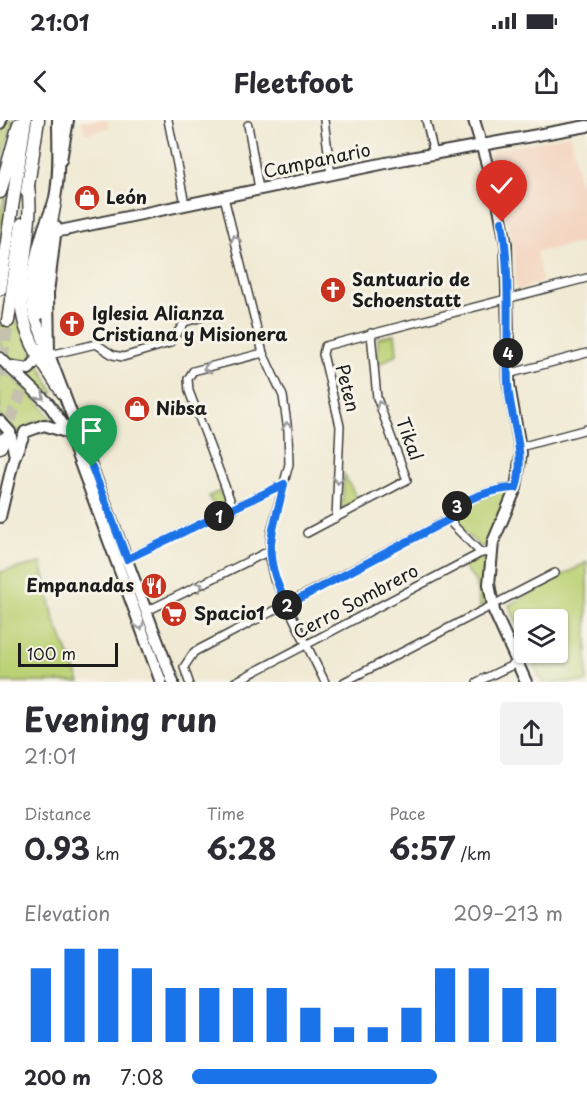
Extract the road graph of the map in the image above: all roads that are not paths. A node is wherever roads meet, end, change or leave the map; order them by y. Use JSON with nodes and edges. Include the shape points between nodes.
{"nodes":[{"id":1,"x":20,"y":120,"type":"edge"},
{"id":2,"x":25,"y":120,"type":"edge"},
{"id":3,"x":38,"y":120,"type":"edge"},
{"id":4,"x":58,"y":120,"type":"edge"},
{"id":5,"x":68,"y":120,"type":"edge"},
{"id":6,"x":168,"y":120,"type":"edge"},
{"id":7,"x":324,"y":120,"type":"edge"},
{"id":8,"x":426,"y":120,"type":"edge"},
{"id":9,"x":474,"y":120,"type":"edge"},
{"id":10,"x":248,"y":125,"type":"dead end"},
{"id":11,"x":587,"y":126,"type":"edge"},
{"id":12,"x":481,"y":146,"type":"junction"},
{"id":13,"x":434,"y":154,"type":"junction"},
{"id":14,"x":59,"y":169,"type":"junction"},
{"id":15,"x":331,"y":175,"type":"junction"},
{"id":16,"x":28,"y":186,"type":"junction"},
{"id":17,"x":259,"y":189,"type":"junction"},
{"id":18,"x":0,"y":192,"type":"edge"},
{"id":19,"x":224,"y":197,"type":"junction"},
{"id":20,"x":55,"y":201,"type":"junction"},
{"id":21,"x":185,"y":204,"type":"junction"},
{"id":22,"x":55,"y":232,"type":"junction"},
{"id":23,"x":587,"y":278,"type":"edge"},
{"id":24,"x":0,"y":289,"type":"edge"},
{"id":25,"x":508,"y":300,"type":"junction"},
{"id":26,"x":40,"y":313,"type":"dead end"},
{"id":27,"x":213,"y":314,"type":"dead end"},
{"id":28,"x":8,"y":321,"type":"tunnel mouth"},
{"id":29,"x":371,"y":333,"type":"junction"},
{"id":30,"x":263,"y":353,"type":"junction"},
{"id":31,"x":587,"y":353,"type":"edge"},
{"id":32,"x":44,"y":355,"type":"junction"},
{"id":33,"x":3,"y":361,"type":"edge"},
{"id":34,"x":508,"y":374,"type":"junction"},
{"id":35,"x":63,"y":393,"type":"joint"},
{"id":36,"x":0,"y":421,"type":"edge"},
{"id":37,"x":587,"y":429,"type":"edge"},
{"id":38,"x":69,"y":433,"type":"junction"},
{"id":39,"x":520,"y":447,"type":"junction"},
{"id":40,"x":14,"y":458,"type":"junction"},
{"id":41,"x":284,"y":484,"type":"junction"},
{"id":42,"x":516,"y":488,"type":"junction"},
{"id":43,"x":234,"y":510,"type":"junction"},
{"id":44,"x":0,"y":517,"type":"edge"},
{"id":45,"x":336,"y":518,"type":"junction"},
{"id":46,"x":450,"y":519,"type":"junction"},
{"id":47,"x":307,"y":533,"type":"dead end"},
{"id":48,"x":269,"y":551,"type":"junction"},
{"id":49,"x":486,"y":553,"type":"junction"},
{"id":50,"x":122,"y":560,"type":"junction"},
{"id":51,"x":555,"y":573,"type":"dead end"},
{"id":52,"x":287,"y":605,"type":"junction"},
{"id":53,"x":492,"y":605,"type":"junction"},
{"id":54,"x":147,"y":611,"type":"junction"},
{"id":55,"x":306,"y":644,"type":"junction"},
{"id":56,"x":514,"y":656,"type":"edge"},
{"id":57,"x":517,"y":663,"type":"joint"},
{"id":58,"x":188,"y":680,"type":"edge"},
{"id":59,"x":161,"y":682,"type":"edge"},
{"id":60,"x":174,"y":682,"type":"edge"},
{"id":61,"x":235,"y":682,"type":"edge"},
{"id":62,"x":325,"y":682,"type":"edge"},
{"id":63,"x":344,"y":682,"type":"edge"},
{"id":64,"x":477,"y":682,"type":"edge"},
{"id":65,"x":526,"y":682,"type":"edge"}],
"edges":[{"from":1,"to":18,"type":"highway"},
{"from":2,"to":24,"type":"highway"},
{"from":3,"to":16,"type":"highway"},
{"from":4,"to":14,"type":"street"},
{"from":5,"to":14,"type":"street"},
{"from":6,"to":21,"type":"street"},
{"from":7,"to":15,"type":"street"},
{"from":8,"to":13,"type":"street"},
{"from":9,"to":12,"type":"street"},
{"from":10,"to":17,"type":"street"},
{"from":11,"to":12,"type":"street","name":"Campanario"},
{"from":12,"to":13,"type":"street","name":"Campanario"},
{"from":12,"to":25,"type":"street","via":[[504,229]]},
{"from":13,"to":15,"type":"street","name":"Campanario"},
{"from":14,"to":20,"type":"street"},
{"from":15,"to":17,"type":"street","name":"Campanario"},
{"from":16,"to":28,"type":"highway"},
{"from":16,"to":32,"type":"highway","via":[[30,220],[22,302],[25,326]]},
{"from":17,"to":19,"type":"street","name":"Campanario"},
{"from":19,"to":21,"type":"street","name":"Campanario"},
{"from":30,"to":19,"type":"street","one_way":true},
{"from":20,"to":22,"type":"street"},
{"from":20,"to":26,"type":"highway","via":[[43,267]]},
{"from":20,"to":32,"type":"street","via":[[32,281],[32,306]]},
{"from":21,"to":22,"type":"street","name":"Campanario"},
{"from":22,"to":32,"type":"street"},
{"from":23,"to":25,"type":"street","name":"Peten"},
{"from":25,"to":29,"type":"street","name":"Peten"},
{"from":25,"to":34,"type":"street"},
{"from":27,"to":32,"type":"street","via":[[185,322],[167,344],[123,357],[113,356],[96,344]]},
{"from":29,"to":45,"type":"street","name":"Peten","one_way":true,"via":[[329,344],[323,350],[340,426]]},
{"from":45,"to":29,"type":"street","name":"Tikal","one_way":true,"via":[[407,479],[377,398]]},
{"from":41,"to":30,"type":"street","one_way":true,"via":[[289,464],[283,396]]},
{"from":30,"to":43,"type":"street","one_way":true,"via":[[193,371],[188,379]]},
{"from":31,"to":34,"type":"street"},
{"from":32,"to":33,"type":"street","via":[[29,369]]},
{"from":32,"to":35,"type":"highway"},
{"from":33,"to":38,"type":"street","one_way":true,"via":[[48,403]]},
{"from":34,"to":39,"type":"street"},
{"from":35,"to":50,"type":"street"},
{"from":36,"to":40,"type":"street","via":[[10,432]]},
{"from":37,"to":39,"type":"street"},
{"from":38,"to":40,"type":"street","via":[[48,425],[31,428],[23,435]]},
{"from":38,"to":50,"type":"street"},
{"from":39,"to":42,"type":"street"},
{"from":40,"to":44,"type":"street"},
{"from":41,"to":43,"type":"street"},
{"from":41,"to":48,"type":"street"},
{"from":42,"to":46,"type":"street","via":[[498,488],[457,507]]},
{"from":42,"to":49,"type":"street"},
{"from":43,"to":50,"type":"street"},
{"from":45,"to":47,"type":"street","name":"Tikal"},
{"from":46,"to":49,"type":"street"},
{"from":46,"to":52,"type":"street"},
{"from":48,"to":52,"type":"street","via":[[274,579]]},
{"from":54,"to":48,"type":"street","one_way":true},
{"from":49,"to":53,"type":"street"},
{"from":49,"to":55,"type":"street","name":"Cerro Sombrero"},
{"from":50,"to":54,"type":"street"},
{"from":50,"to":59,"type":"street","one_way":true},
{"from":51,"to":53,"type":"street"},
{"from":52,"to":55,"type":"street"},
{"from":52,"to":58,"type":"street","via":[[191,654],[184,668]]},
{"from":53,"to":56,"type":"street"},
{"from":53,"to":63,"type":"street"},
{"from":54,"to":60,"type":"street"},
{"from":55,"to":61,"type":"street","name":"Cerro Sombrero"},
{"from":55,"to":62,"type":"street"},
{"from":57,"to":64,"type":"street"},
{"from":57,"to":65,"type":"street"},
{"from":58,"to":60,"type":"street"}]}
